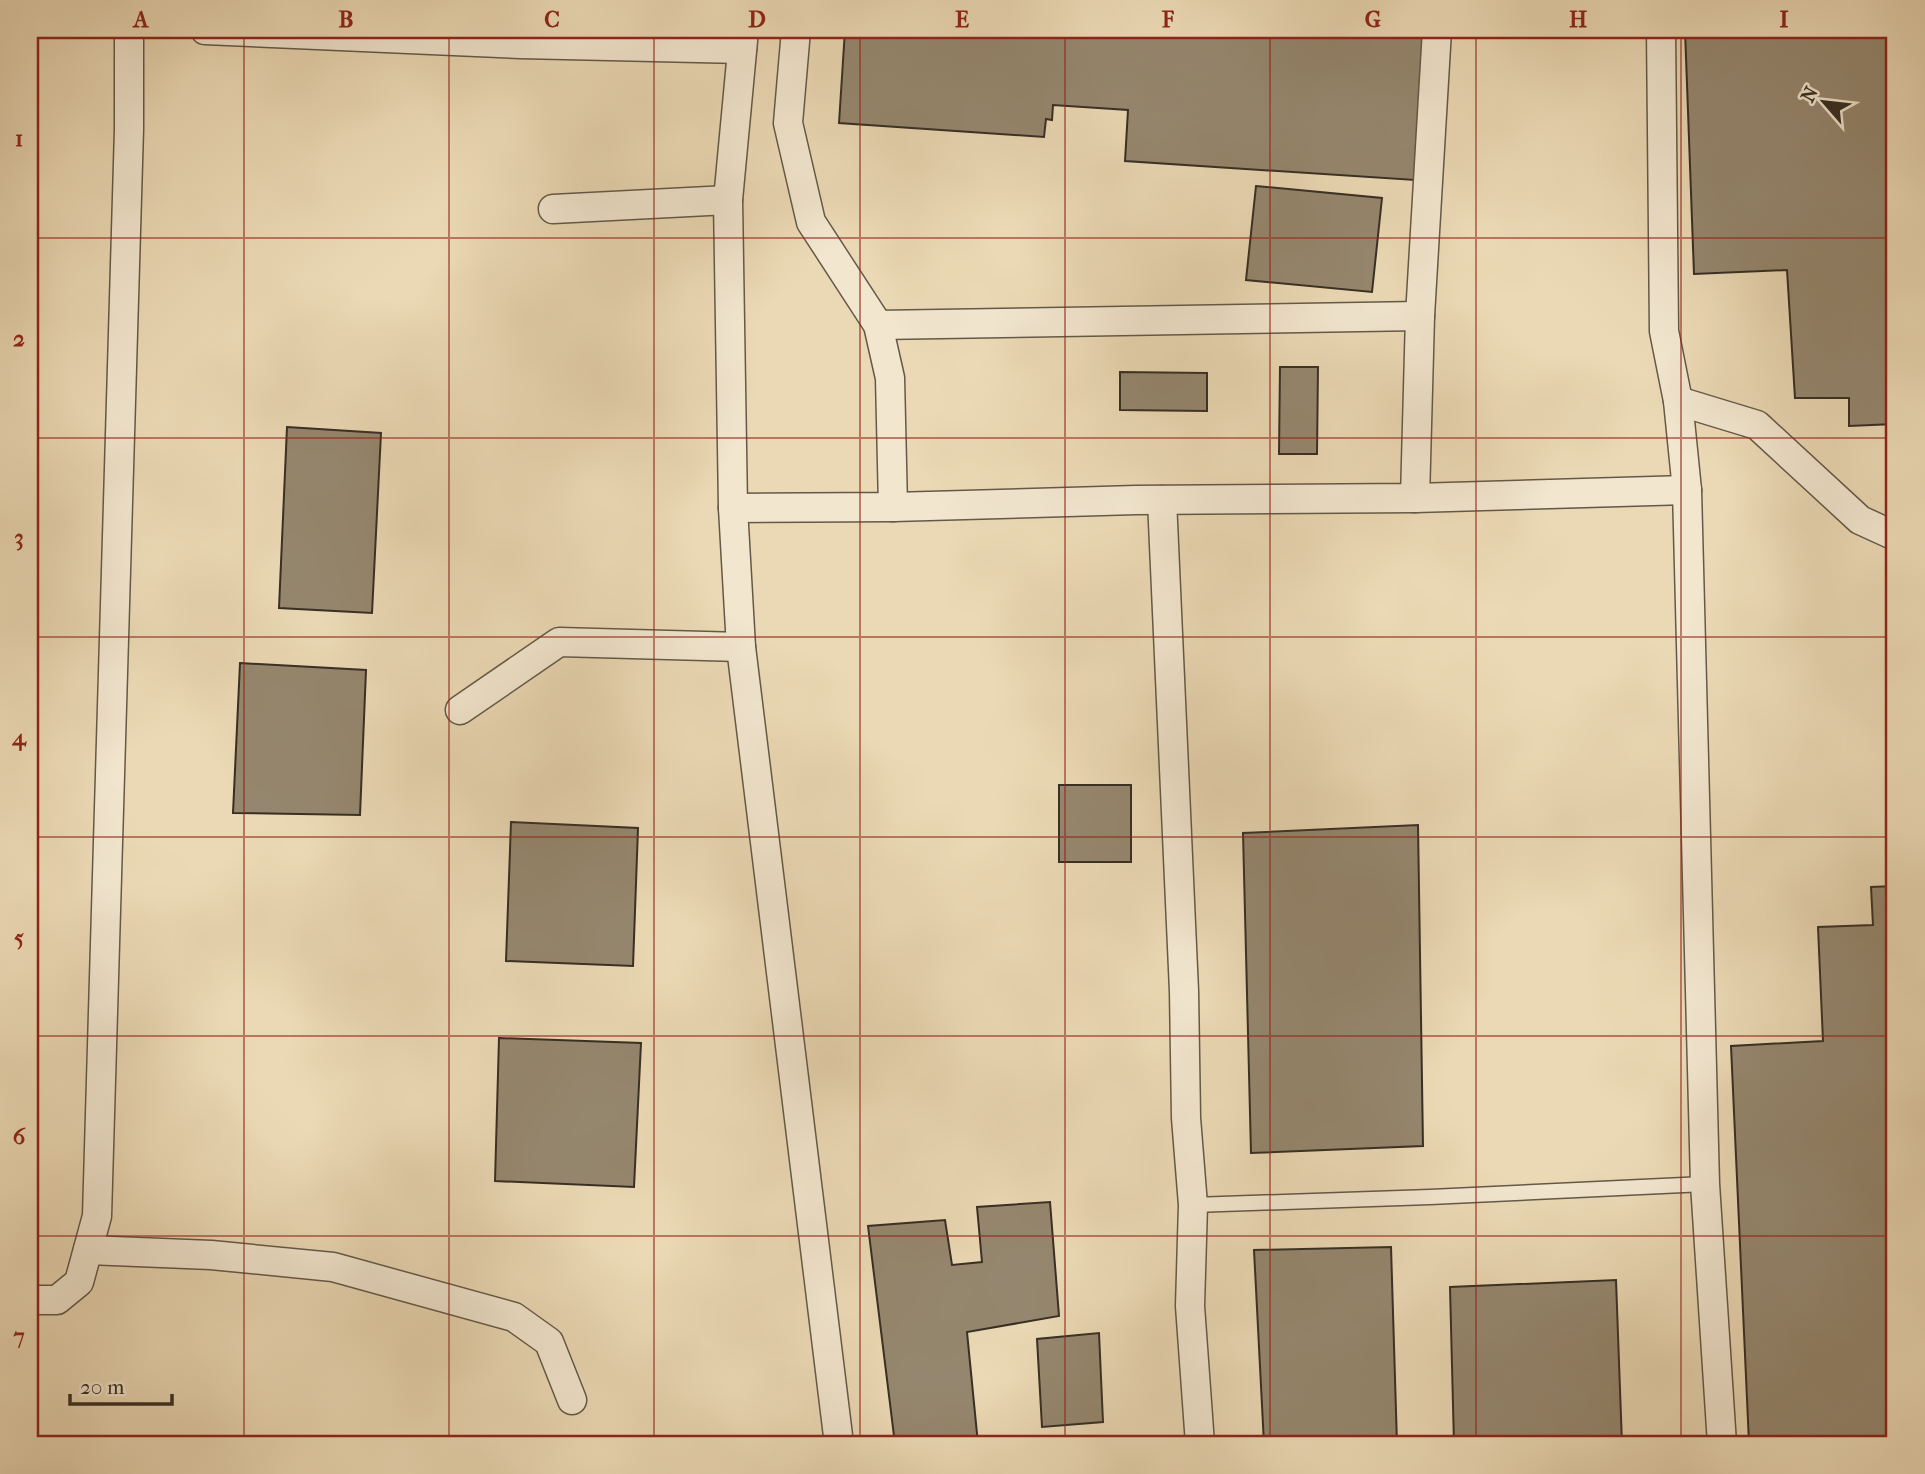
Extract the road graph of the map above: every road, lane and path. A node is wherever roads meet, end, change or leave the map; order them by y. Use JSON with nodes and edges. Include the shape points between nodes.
{"nodes":[{"id":1,"x":129,"y":30,"type":"edge"},
{"id":2,"x":205,"y":30,"type":"edge"},
{"id":3,"x":796,"y":30,"type":"edge"},
{"id":4,"x":1437,"y":30,"type":"edge"},
{"id":5,"x":1661,"y":30,"type":"edge"},
{"id":6,"x":521,"y":37,"type":"edge"},
{"id":7,"x":743,"y":39,"type":"edge"},
{"id":8,"x":729,"y":200,"type":"junction"},
{"id":9,"x":553,"y":209,"type":"dead end"},
{"id":10,"x":1420,"y":316,"type":"junction"},
{"id":11,"x":877,"y":325,"type":"junction"},
{"id":12,"x":1678,"y":401,"type":"junction"},
{"id":13,"x":1687,"y":490,"type":"junction"},
{"id":14,"x":1415,"y":498,"type":"junction"},
{"id":15,"x":1162,"y":500,"type":"junction"},
{"id":16,"x":733,"y":508,"type":"junction"},
{"id":17,"x":893,"y":508,"type":"junction"},
{"id":18,"x":1895,"y":536,"type":"edge"},
{"id":19,"x":741,"y":647,"type":"junction"},
{"id":20,"x":460,"y":710,"type":"dead end"},
{"id":21,"x":1705,"y":1184,"type":"junction"},
{"id":22,"x":1193,"y":1205,"type":"junction"},
{"id":23,"x":88,"y":1250,"type":"junction"},
{"id":24,"x":30,"y":1300,"type":"edge"},
{"id":25,"x":572,"y":1400,"type":"dead end"},
{"id":26,"x":839,"y":1444,"type":"edge"},
{"id":27,"x":1200,"y":1444,"type":"edge"},
{"id":28,"x":1722,"y":1444,"type":"edge"}],
"edges":[{"from":1,"to":23,"type":"street","via":[[97,1216]]},
{"from":2,"to":6,"type":"street"},
{"from":3,"to":11,"type":"street","via":[[788,123],[811,222]]},
{"from":4,"to":10,"type":"street"},
{"from":5,"to":12,"type":"street","via":[[1664,331]]},
{"from":6,"to":7,"type":"street"},
{"from":7,"to":8,"type":"street"},
{"from":8,"to":9,"type":"street"},
{"from":8,"to":16,"type":"street"},
{"from":10,"to":11,"type":"street"},
{"from":10,"to":14,"type":"street"},
{"from":11,"to":17,"type":"street","via":[[890,378]]},
{"from":12,"to":13,"type":"street"},
{"from":12,"to":18,"type":"street","via":[[1757,425],[1860,520]]},
{"from":13,"to":14,"type":"street"},
{"from":13,"to":21,"type":"street"},
{"from":14,"to":15,"type":"street"},
{"from":15,"to":17,"type":"street"},
{"from":15,"to":22,"type":"street"},
{"from":16,"to":17,"type":"street"},
{"from":16,"to":19,"type":"street"},
{"from":19,"to":20,"type":"street","via":[[559,642]]},
{"from":19,"to":26,"type":"street"},
{"from":21,"to":22,"type":"lane"},
{"from":21,"to":28,"type":"street"},
{"from":22,"to":27,"type":"street","via":[[1190,1306]]},
{"from":23,"to":24,"type":"street","via":[[79,1282],[57,1300]]},
{"from":23,"to":25,"type":"street","via":[[211,1255],[333,1267],[514,1317],[549,1342]]}]}
